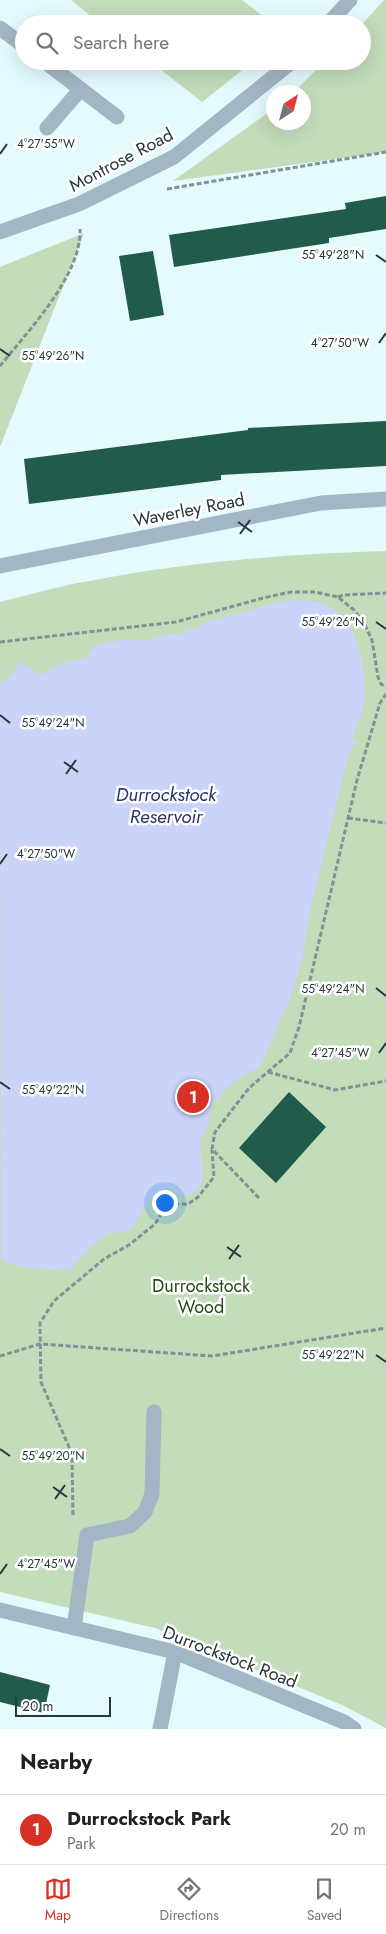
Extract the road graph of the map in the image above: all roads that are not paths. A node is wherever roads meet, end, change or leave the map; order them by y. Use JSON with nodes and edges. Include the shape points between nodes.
{"nodes":[{"id":1,"x":350,"y":0,"type":"edge"},
{"id":2,"x":336,"y":15,"type":"edge"},
{"id":3,"x":0,"y":28,"type":"edge"},
{"id":4,"x":15,"y":39,"type":"edge"},
{"id":5,"x":56,"y":70,"type":"edge"},
{"id":6,"x":282,"y":70,"type":"edge"},
{"id":7,"x":81,"y":89,"type":"junction"},
{"id":8,"x":117,"y":117,"type":"dead end"},
{"id":9,"x":47,"y":128,"type":"dead end"},
{"id":10,"x":0,"y":232,"type":"edge"},
{"id":11,"x":386,"y":499,"type":"edge"},
{"id":12,"x":0,"y":566,"type":"edge"},
{"id":13,"x":154,"y":1412,"type":"dead end"},
{"id":14,"x":0,"y":1610,"type":"edge"},
{"id":15,"x":74,"y":1628,"type":"junction"},
{"id":16,"x":175,"y":1652,"type":"junction"},
{"id":17,"x":160,"y":1729,"type":"edge"},
{"id":18,"x":354,"y":1729,"type":"edge"}],
"edges":[{"from":1,"to":2,"type":"street"},
{"from":3,"to":4,"type":"street"},
{"from":5,"to":7,"type":"street"},
{"from":6,"to":10,"type":"street","name":"Montrose Road","via":[[174,156],[80,204]]},
{"from":7,"to":8,"type":"street"},
{"from":7,"to":9,"type":"street"},
{"from":11,"to":12,"type":"street","name":"Waverley Road","via":[[321,502]]},
{"from":13,"to":15,"type":"street","via":[[152,1494],[145,1512],[130,1526],[87,1535]]},
{"from":14,"to":15,"type":"street","name":"Durrockstock Road"},
{"from":15,"to":16,"type":"street","name":"Durrockstock Road"},
{"from":16,"to":17,"type":"street"},
{"from":16,"to":18,"type":"street","name":"Durrockstock Road"}]}
